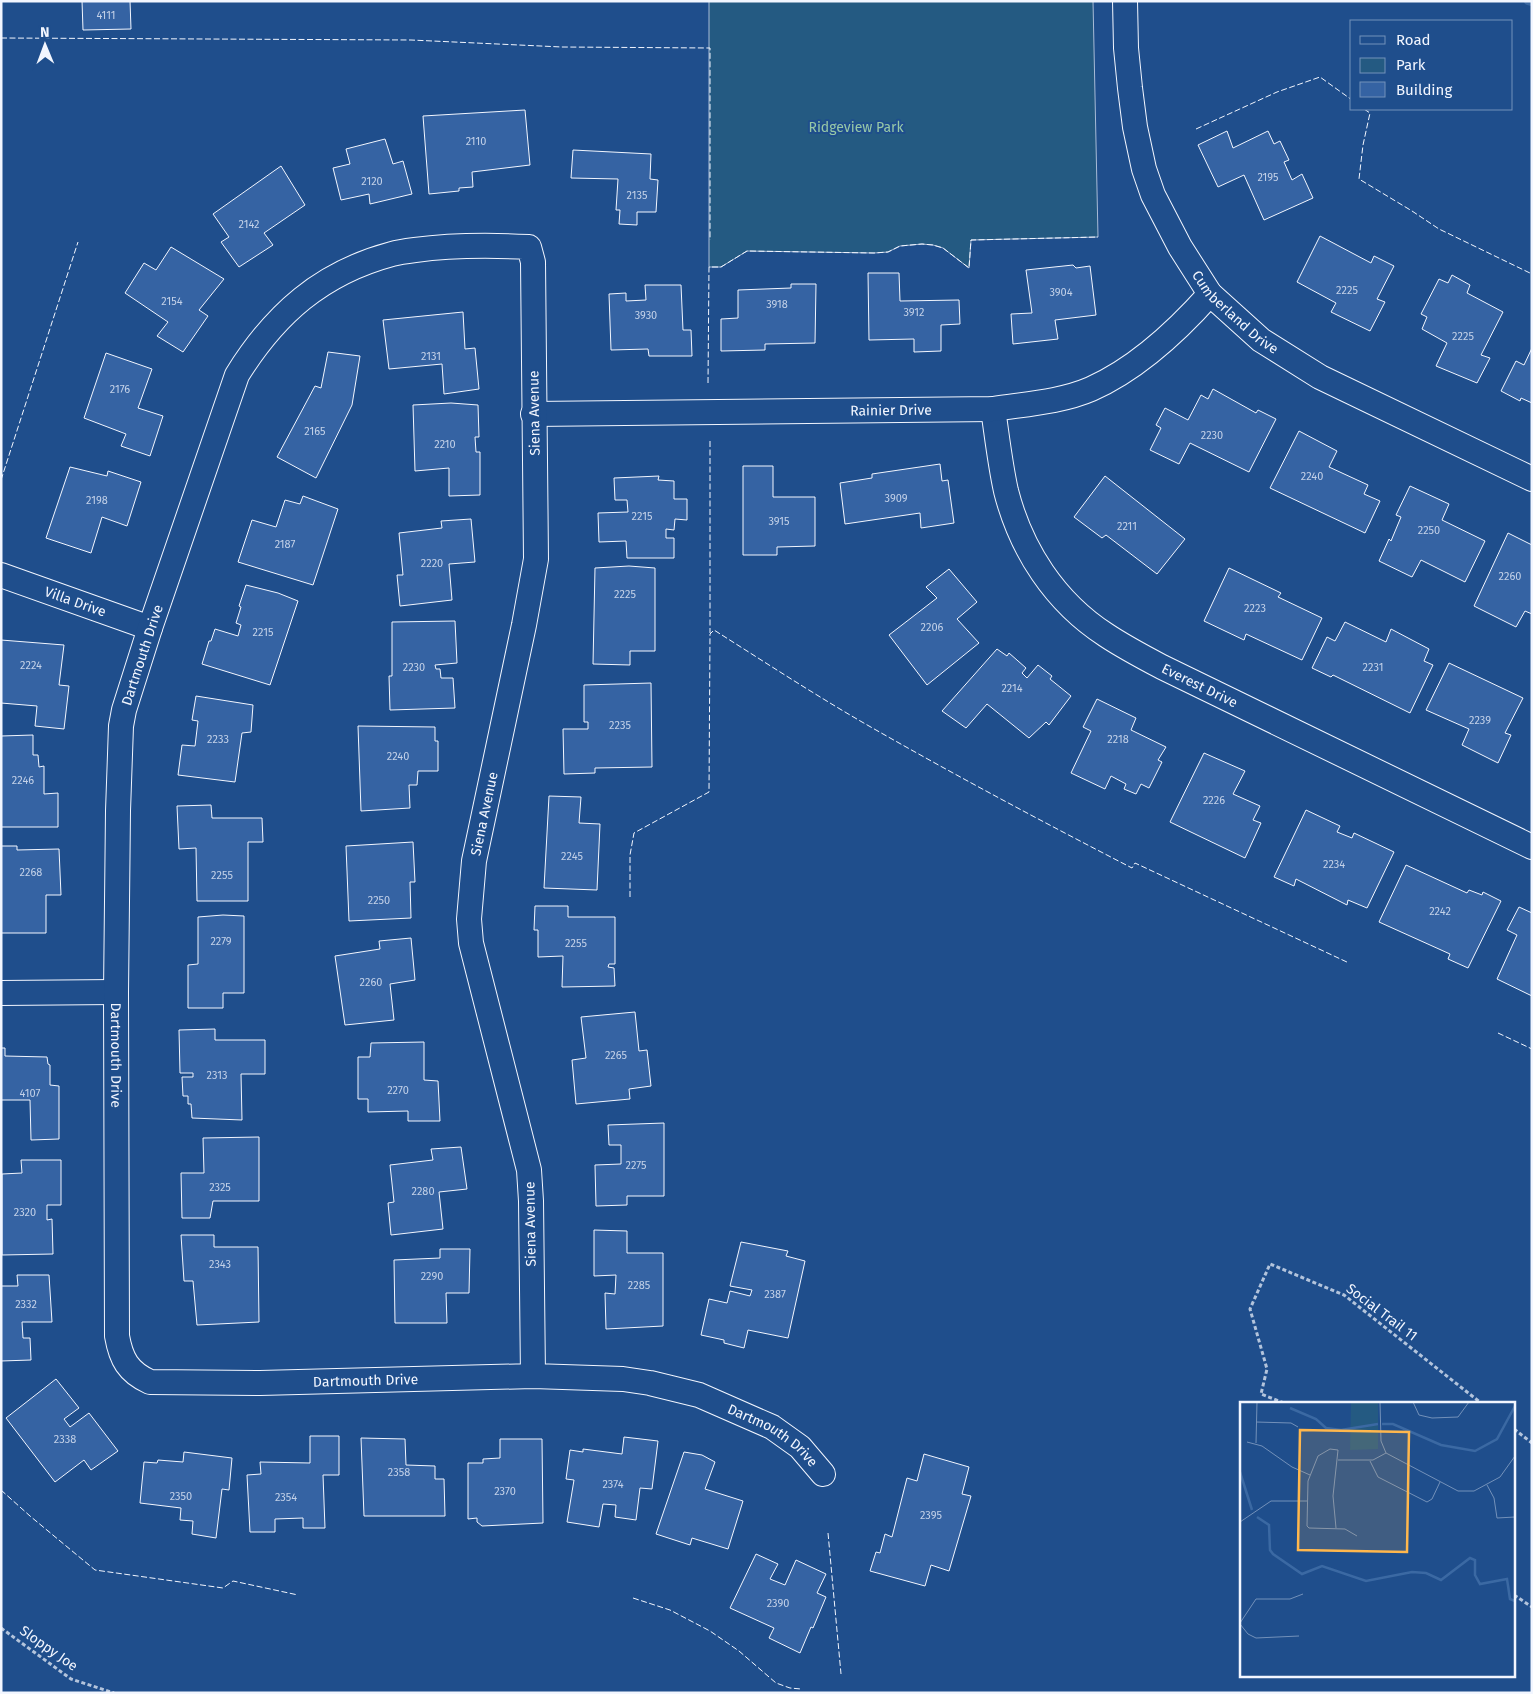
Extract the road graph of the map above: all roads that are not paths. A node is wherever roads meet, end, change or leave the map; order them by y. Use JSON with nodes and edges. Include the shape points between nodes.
{"nodes":[{"id":1,"x":1125,"y":1,"type":"edge"},
{"id":2,"x":529,"y":247,"type":"joint"},
{"id":3,"x":1210,"y":294,"type":"junction"},
{"id":4,"x":993,"y":408,"type":"junction"},
{"id":5,"x":533,"y":414,"type":"junction"},
{"id":6,"x":1532,"y":479,"type":"edge"},
{"id":7,"x":1,"y":575,"type":"edge"},
{"id":8,"x":150,"y":628,"type":"junction"},
{"id":9,"x":1532,"y":847,"type":"edge"},
{"id":10,"x":116,"y":992,"type":"junction"},
{"id":11,"x":1,"y":993,"type":"edge"},
{"id":12,"x":533,"y":1376,"type":"junction"},
{"id":13,"x":823,"y":1474,"type":"dead end"}],
"edges":[{"from":1,"to":3,"type":"street","name":"Cumberland Drive","via":[[1134,127],[1144,169],[1176,240]]},
{"from":2,"to":5,"type":"street","name":"Siena Avenue","via":[[533,262]]},
{"from":2,"to":8,"type":"street","name":"Dartmouth Drive","via":[[459,246],[393,253],[330,280],[279,318],[237,375]]},
{"from":3,"to":4,"type":"street","name":"Rainier Drive","via":[[1188,319],[1142,357],[1090,389]]},
{"from":3,"to":6,"type":"street","name":"Cumberland Drive","via":[[1261,340],[1320,377]]},
{"from":4,"to":5,"type":"street","name":"Rainier Drive"},
{"from":4,"to":9,"type":"street","name":"Everest Drive","via":[[1006,491],[1024,541],[1049,584],[1089,623],[1162,667]]},
{"from":5,"to":12,"type":"street","name":"Siena Avenue","via":[[536,559],[474,861],[469,919],[473,952],[529,1170]]},
{"from":7,"to":8,"type":"street","name":"Villa Drive"},
{"from":8,"to":10,"type":"street","name":"Dartmouth Drive","via":[[120,726]]},
{"from":10,"to":11,"type":"street"},
{"from":10,"to":12,"type":"street","name":"Dartmouth Drive","via":[[117,1336],[123,1358],[137,1376],[150,1382],[250,1383]]},
{"from":12,"to":13,"type":"street","name":"Dartmouth Drive","via":[[623,1380],[699,1395],[772,1427],[800,1447]]}]}
